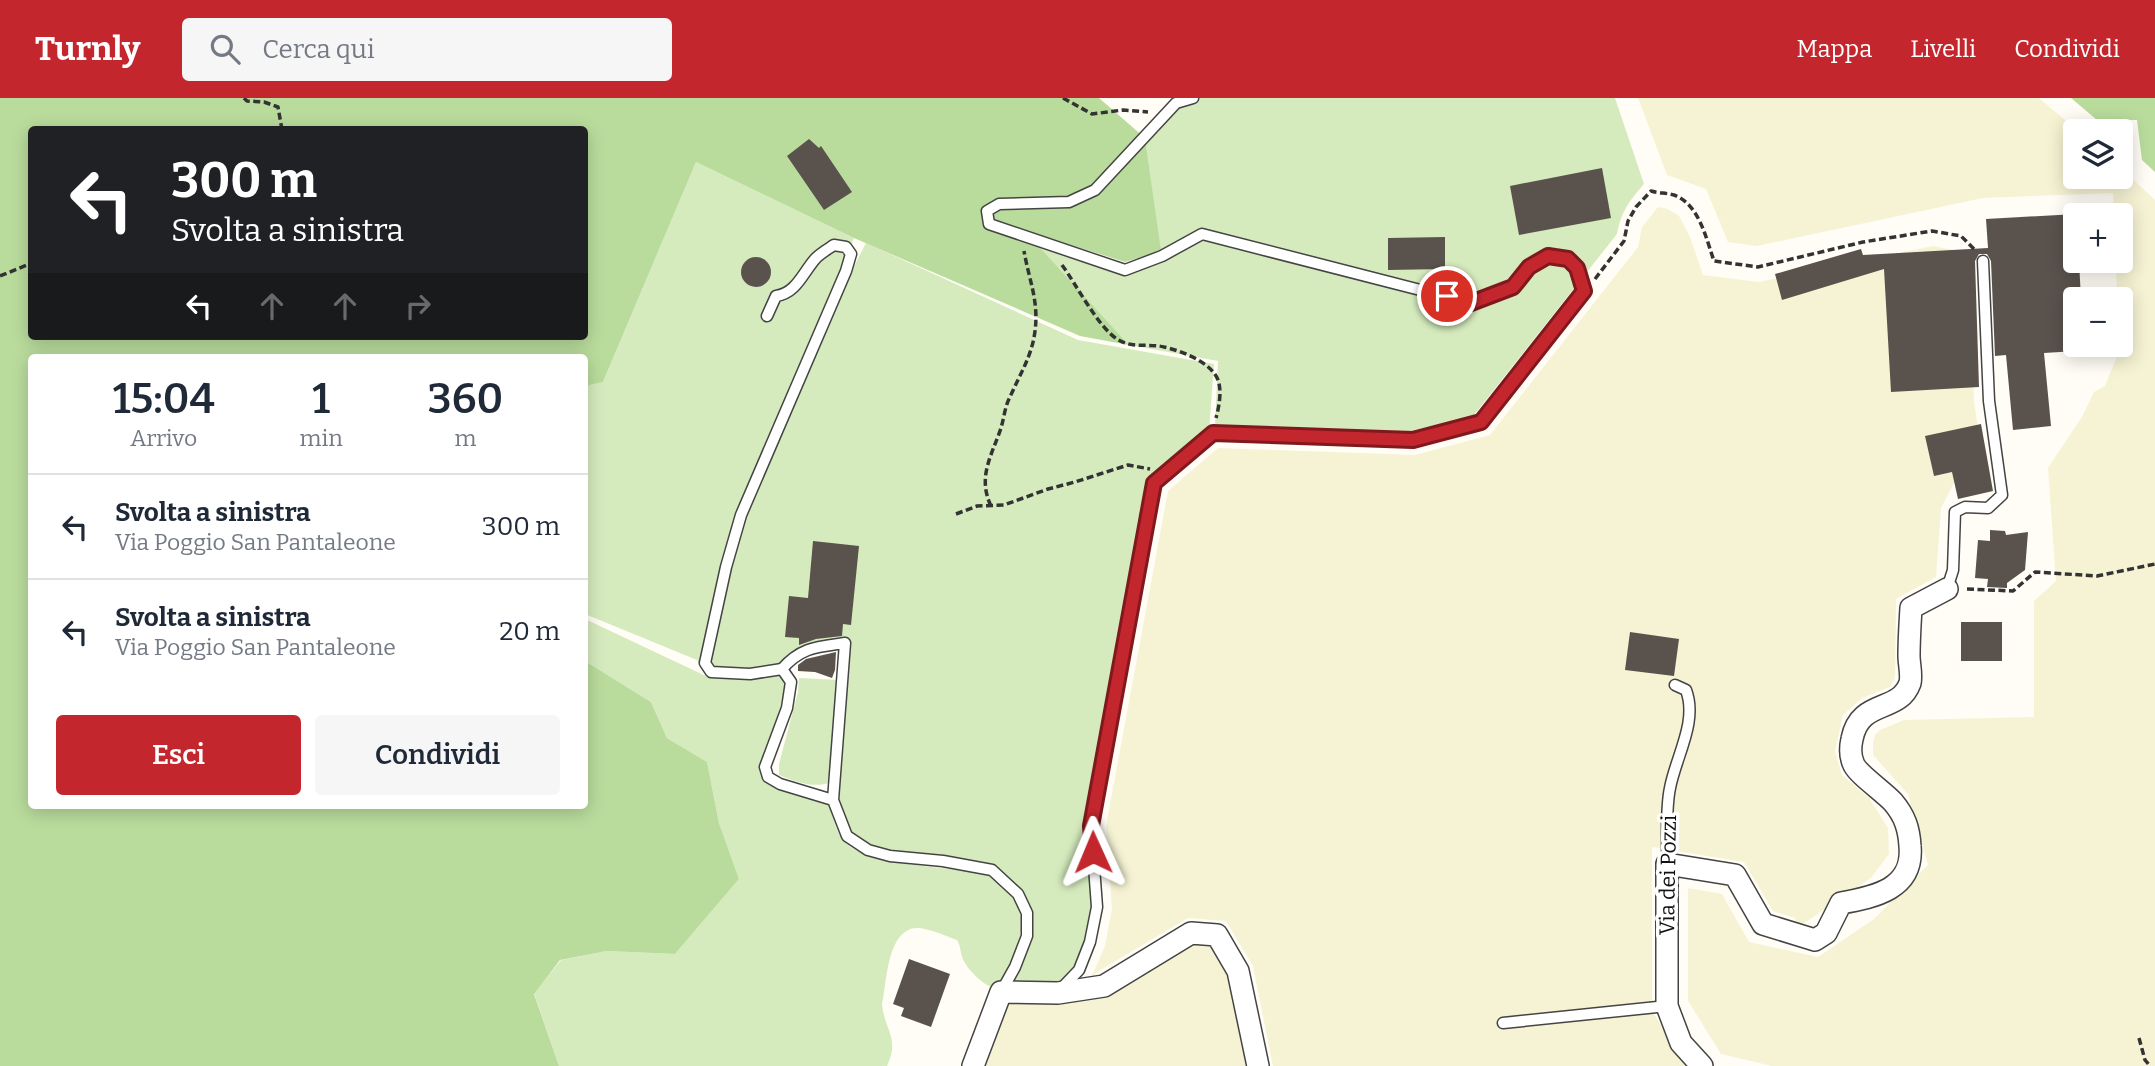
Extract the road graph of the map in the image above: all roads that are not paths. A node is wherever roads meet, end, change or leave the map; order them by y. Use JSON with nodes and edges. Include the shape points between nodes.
{"nodes":[{"id":1,"x":1193,"y":98,"type":"edge"},
{"id":2,"x":1983,"y":261,"type":"road end"},
{"id":3,"x":767,"y":316,"type":"dead end"},
{"id":4,"x":1947,"y":589,"type":"joint"},
{"id":5,"x":782,"y":669,"type":"junction"},
{"id":6,"x":1675,"y":685,"type":"dead end"},
{"id":7,"x":833,"y":800,"type":"junction"},
{"id":8,"x":1667,"y":864,"type":"junction"},
{"id":9,"x":1001,"y":992,"type":"junction"},
{"id":10,"x":1058,"y":993,"type":"junction"},
{"id":11,"x":1667,"y":1006,"type":"junction"},
{"id":12,"x":1503,"y":1023,"type":"dead end"},
{"id":13,"x":974,"y":1066,"type":"edge"},
{"id":14,"x":1258,"y":1066,"type":"edge"},
{"id":15,"x":1702,"y":1066,"type":"edge"}],
"edges":[{"from":1,"to":10,"type":"lane","via":[[1176,103],[1095,190],[1069,202],[999,204],[987,211],[989,224],[1125,270],[1202,234],[1471,303],[1513,287],[1529,267],[1548,256],[1568,259],[1577,268],[1584,291],[1481,422],[1413,440],[1213,433],[1154,483],[1091,826],[1097,907],[1093,930],[1079,970]]},
{"from":2,"to":4,"type":"lane","via":[[1989,401],[2002,495],[1987,508],[1965,507],[1955,512],[1953,570]]},
{"from":3,"to":5,"type":"lane","via":[[776,296],[795,287],[817,256],[834,245],[846,247],[851,254],[846,271],[741,514],[705,663],[710,673]]},
{"from":4,"to":8,"type":"street","via":[[1911,608],[1910,681],[1900,699],[1870,710],[1856,723],[1852,737],[1855,767],[1895,805],[1909,827],[1911,858],[1905,875],[1890,890],[1841,903],[1826,933],[1815,940],[1763,923],[1735,875]]},
{"from":5,"to":7,"type":"lane","via":[[791,682],[765,767],[768,777]]},
{"from":5,"to":7,"type":"lane","via":[[793,656],[808,649],[845,643]]},
{"from":6,"to":8,"type":"lane","name":"Via dei Pozzi","via":[[1686,690],[1691,717],[1669,791]]},
{"from":7,"to":9,"type":"lane","via":[[847,836],[868,850],[992,870],[1018,894],[1027,913],[1027,936]]},
{"from":8,"to":11,"type":"street","name":"Via dei Pozzi"},
{"from":9,"to":10,"type":"street"},
{"from":9,"to":13,"type":"street"},
{"from":10,"to":14,"type":"street","via":[[1104,986],[1191,933],[1217,935],[1238,971]]},
{"from":11,"to":12,"type":"lane"},
{"from":11,"to":15,"type":"street","name":"Via dei Pozzi","via":[[1681,1043]]}]}
